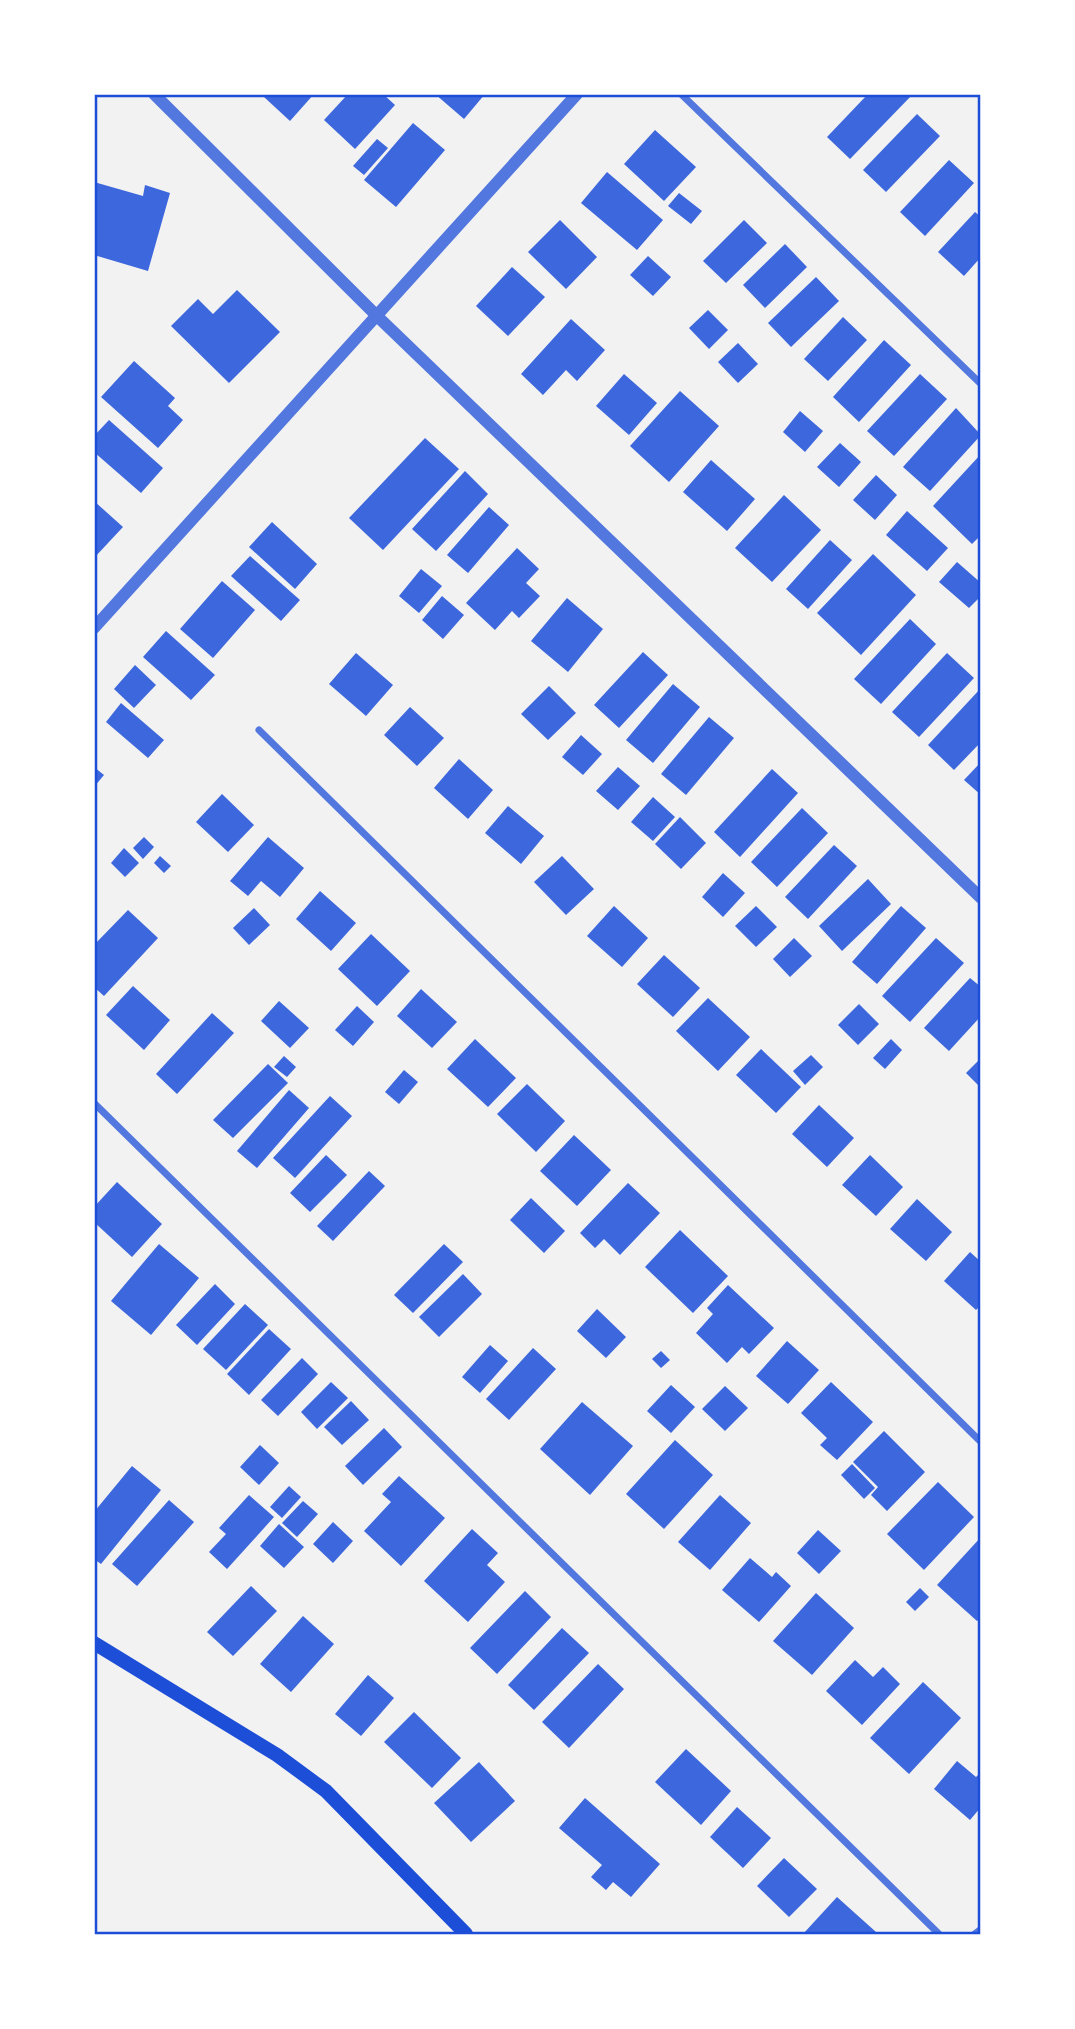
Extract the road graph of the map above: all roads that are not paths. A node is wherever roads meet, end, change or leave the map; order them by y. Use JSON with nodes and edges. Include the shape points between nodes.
{"nodes":[{"id":1,"x":154,"y":94,"type":"edge"},
{"id":2,"x":577,"y":94,"type":"edge"},
{"id":3,"x":681,"y":94,"type":"edge"},
{"id":4,"x":377,"y":316,"type":"junction"},
{"id":5,"x":981,"y":384,"type":"edge"},
{"id":6,"x":94,"y":628,"type":"edge"},
{"id":7,"x":259,"y":730,"type":"dead end"},
{"id":8,"x":981,"y":898,"type":"edge"},
{"id":9,"x":94,"y":1103,"type":"edge"},
{"id":10,"x":981,"y":1442,"type":"edge"},
{"id":11,"x":94,"y":1643,"type":"edge"},
{"id":12,"x":981,"y":1928,"type":"edge"},
{"id":13,"x":467,"y":1934,"type":"edge"},
{"id":14,"x":939,"y":1934,"type":"edge"},
{"id":15,"x":974,"y":1934,"type":"edge"}],
"edges":[{"from":1,"to":4,"type":"street"},
{"from":2,"to":4,"type":"street"},
{"from":3,"to":5,"type":"street"},
{"from":4,"to":6,"type":"street"},
{"from":4,"to":8,"type":"street"},
{"from":7,"to":10,"type":"street"},
{"from":9,"to":14,"type":"street"},
{"from":11,"to":13,"type":"main road","via":[[277,1755],[326,1791]]},
{"from":12,"to":15,"type":"lane"}]}
